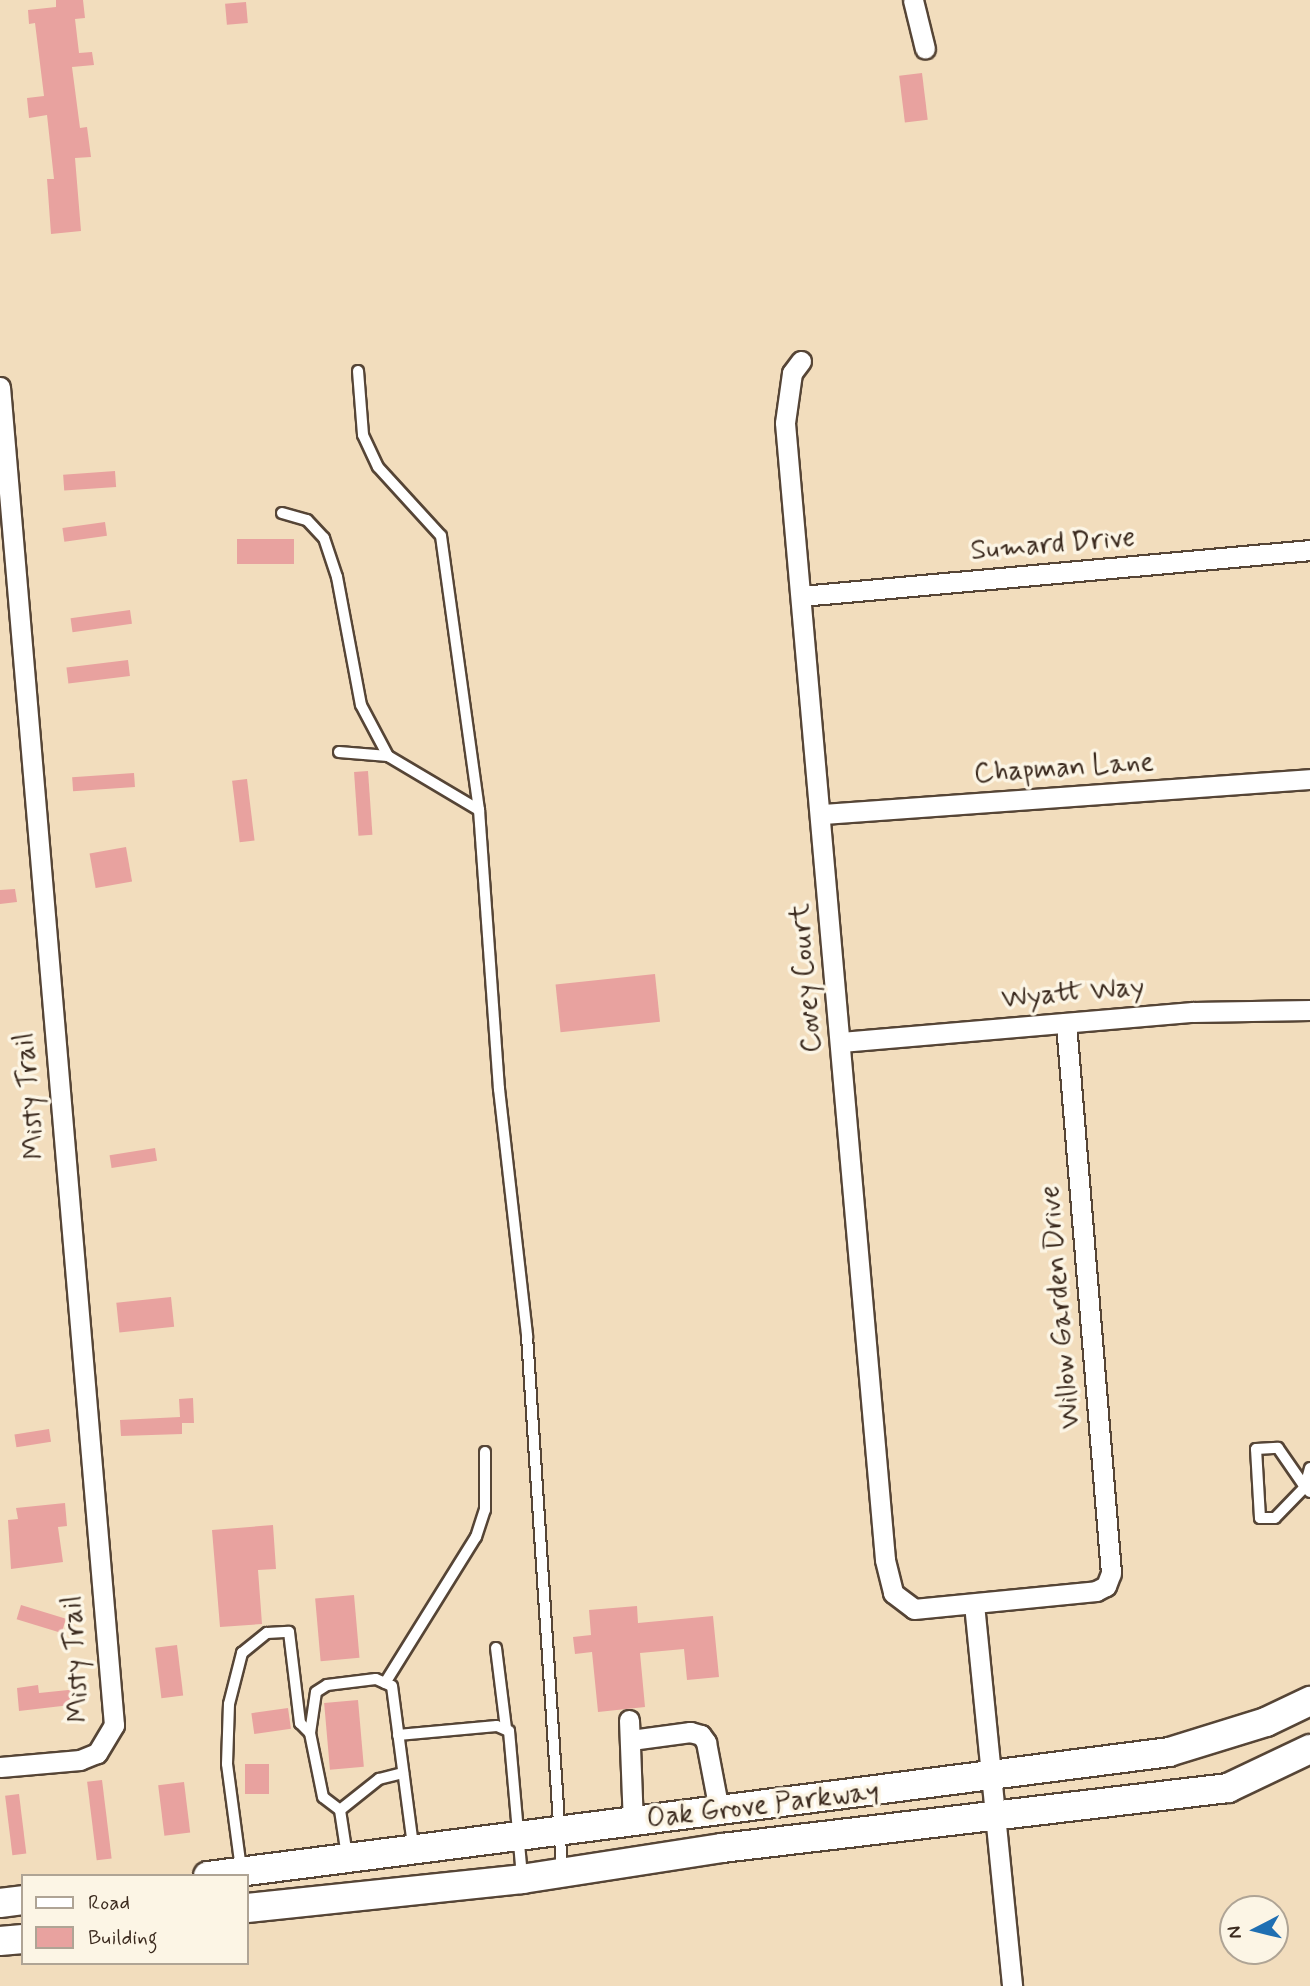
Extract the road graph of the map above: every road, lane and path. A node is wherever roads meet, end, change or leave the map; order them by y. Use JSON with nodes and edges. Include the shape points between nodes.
{"nodes":[{"id":1,"x":913,"y":0,"type":"edge"},
{"id":2,"x":925,"y":49,"type":"dead end"},
{"id":3,"x":801,"y":361,"type":"dead end"},
{"id":4,"x":358,"y":371,"type":"dead end"},
{"id":5,"x":0,"y":387,"type":"edge"},
{"id":6,"x":282,"y":513,"type":"dead end"},
{"id":7,"x":1310,"y":550,"type":"edge"},
{"id":8,"x":801,"y":596,"type":"junction"},
{"id":9,"x":338,"y":752,"type":"dead end"},
{"id":10,"x":388,"y":756,"type":"junction"},
{"id":11,"x":1310,"y":779,"type":"edge"},
{"id":12,"x":479,"y":810,"type":"junction"},
{"id":13,"x":822,"y":814,"type":"junction"},
{"id":14,"x":1310,"y":1010,"type":"edge"},
{"id":15,"x":1066,"y":1023,"type":"junction"},
{"id":16,"x":841,"y":1042,"type":"junction"},
{"id":17,"x":485,"y":1452,"type":"dead end"},
{"id":18,"x":1310,"y":1468,"type":"edge"},
{"id":19,"x":1307,"y":1489,"type":"edge"},
{"id":20,"x":974,"y":1604,"type":"junction"},
{"id":21,"x":496,"y":1648,"type":"dead end"},
{"id":22,"x":385,"y":1683,"type":"junction"},
{"id":23,"x":1310,"y":1701,"type":"edge"},
{"id":24,"x":506,"y":1728,"type":"junction"},
{"id":25,"x":310,"y":1733,"type":"junction"},
{"id":26,"x":398,"y":1735,"type":"junction"},
{"id":27,"x":1310,"y":1749,"type":"edge"},
{"id":28,"x":0,"y":1767,"type":"edge"},
{"id":29,"x":403,"y":1773,"type":"junction"},
{"id":30,"x":994,"y":1777,"type":"junction"},
{"id":31,"x":719,"y":1810,"type":"junction"},
{"id":32,"x":340,"y":1811,"type":"junction"},
{"id":33,"x":996,"y":1815,"type":"junction"},
{"id":34,"x":633,"y":1822,"type":"junction"},
{"id":35,"x":558,"y":1830,"type":"junction"},
{"id":36,"x":518,"y":1836,"type":"junction"},
{"id":37,"x":414,"y":1850,"type":"junction"},
{"id":38,"x":347,"y":1857,"type":"junction"},
{"id":39,"x":241,"y":1870,"type":"junction"},
{"id":40,"x":563,"y":1873,"type":"junction"},
{"id":41,"x":219,"y":1874,"type":"edge"},
{"id":42,"x":522,"y":1879,"type":"junction"},
{"id":43,"x":21,"y":1900,"type":"edge"},
{"id":44,"x":0,"y":1903,"type":"edge"},
{"id":45,"x":248,"y":1908,"type":"edge"},
{"id":46,"x":21,"y":1939,"type":"edge"},
{"id":47,"x":0,"y":1941,"type":"edge"},
{"id":48,"x":1012,"y":1986,"type":"edge"}],
"edges":[{"from":1,"to":2,"type":"street"},
{"from":3,"to":8,"type":"street","name":"Covey Court","via":[[792,373],[785,423]]},
{"from":4,"to":12,"type":"lane","via":[[363,435],[378,467],[441,536]]},
{"from":5,"to":28,"type":"street","name":"Misty Trail","via":[[114,1725],[97,1753],[80,1760]]},
{"from":6,"to":10,"type":"lane","via":[[307,520],[324,538],[337,577],[361,705]]},
{"from":7,"to":8,"type":"street","name":"Sumard Drive"},
{"from":8,"to":13,"type":"street","name":"Covey Court"},
{"from":9,"to":10,"type":"lane"},
{"from":10,"to":12,"type":"lane"},
{"from":11,"to":13,"type":"street","name":"Chapman Lane"},
{"from":12,"to":35,"type":"lane","via":[[499,1089],[527,1336]]},
{"from":13,"to":16,"type":"street","name":"Covey Court"},
{"from":14,"to":15,"type":"street","name":"Wyatt Way","via":[[1193,1012]]},
{"from":15,"to":16,"type":"street","name":"Wyatt Way"},
{"from":15,"to":20,"type":"street","name":"Willow Garden Drive","via":[[1111,1573],[1106,1586]]},
{"from":16,"to":20,"type":"street","name":"Covey Court","via":[[885,1560],[893,1593],[914,1609]]},
{"from":17,"to":22,"type":"lane","via":[[485,1510],[476,1537]]},
{"from":18,"to":19,"type":"lane"},
{"from":19,"to":19,"type":"lane","via":[[1278,1448],[1256,1449],[1260,1518],[1275,1518]]},
{"from":20,"to":30,"type":"street"},
{"from":21,"to":24,"type":"lane"},
{"from":22,"to":25,"type":"lane","via":[[376,1679],[327,1685],[316,1692]]},
{"from":22,"to":26,"type":"lane","via":[[392,1686]]},
{"from":23,"to":30,"type":"main road","name":"Oak Grove Parkway","via":[[1266,1722],[1168,1752]]},
{"from":24,"to":26,"type":"lane"},
{"from":24,"to":36,"type":"lane"},
{"from":25,"to":32,"type":"lane","via":[[323,1797]]},
{"from":25,"to":39,"type":"lane","via":[[300,1723],[289,1632],[267,1633],[242,1653],[229,1704],[227,1764]]},
{"from":26,"to":29,"type":"lane"},
{"from":27,"to":33,"type":"main road","name":"Oak Grove Parkway","via":[[1228,1788]]},
{"from":29,"to":32,"type":"lane","via":[[379,1779]]},
{"from":29,"to":37,"type":"lane"},
{"from":30,"to":31,"type":"main road","name":"Oak Grove Parkway"},
{"from":30,"to":33,"type":"street"},
{"from":31,"to":34,"type":"main road","name":"Oak Grove Parkway"},
{"from":31,"to":34,"type":"street","via":[[701,1735],[630,1730]]},
{"from":32,"to":38,"type":"lane"},
{"from":33,"to":40,"type":"main road","name":"Oak Grove Parkway"},
{"from":33,"to":48,"type":"street"},
{"from":34,"to":35,"type":"main road","name":"Oak Grove Parkway"},
{"from":35,"to":36,"type":"main road","name":"Oak Grove Parkway"},
{"from":35,"to":40,"type":"lane"},
{"from":36,"to":37,"type":"main road","name":"Oak Grove Parkway"},
{"from":36,"to":42,"type":"lane"},
{"from":37,"to":38,"type":"main road","name":"Oak Grove Parkway"},
{"from":38,"to":39,"type":"main road","name":"Oak Grove Parkway"},
{"from":39,"to":41,"type":"main road","name":"Oak Grove Parkway"},
{"from":40,"to":42,"type":"main road","name":"Oak Grove Parkway"},
{"from":42,"to":45,"type":"main road","name":"Oak Grove Parkway"},
{"from":43,"to":44,"type":"main road"},
{"from":46,"to":47,"type":"main road"}]}
